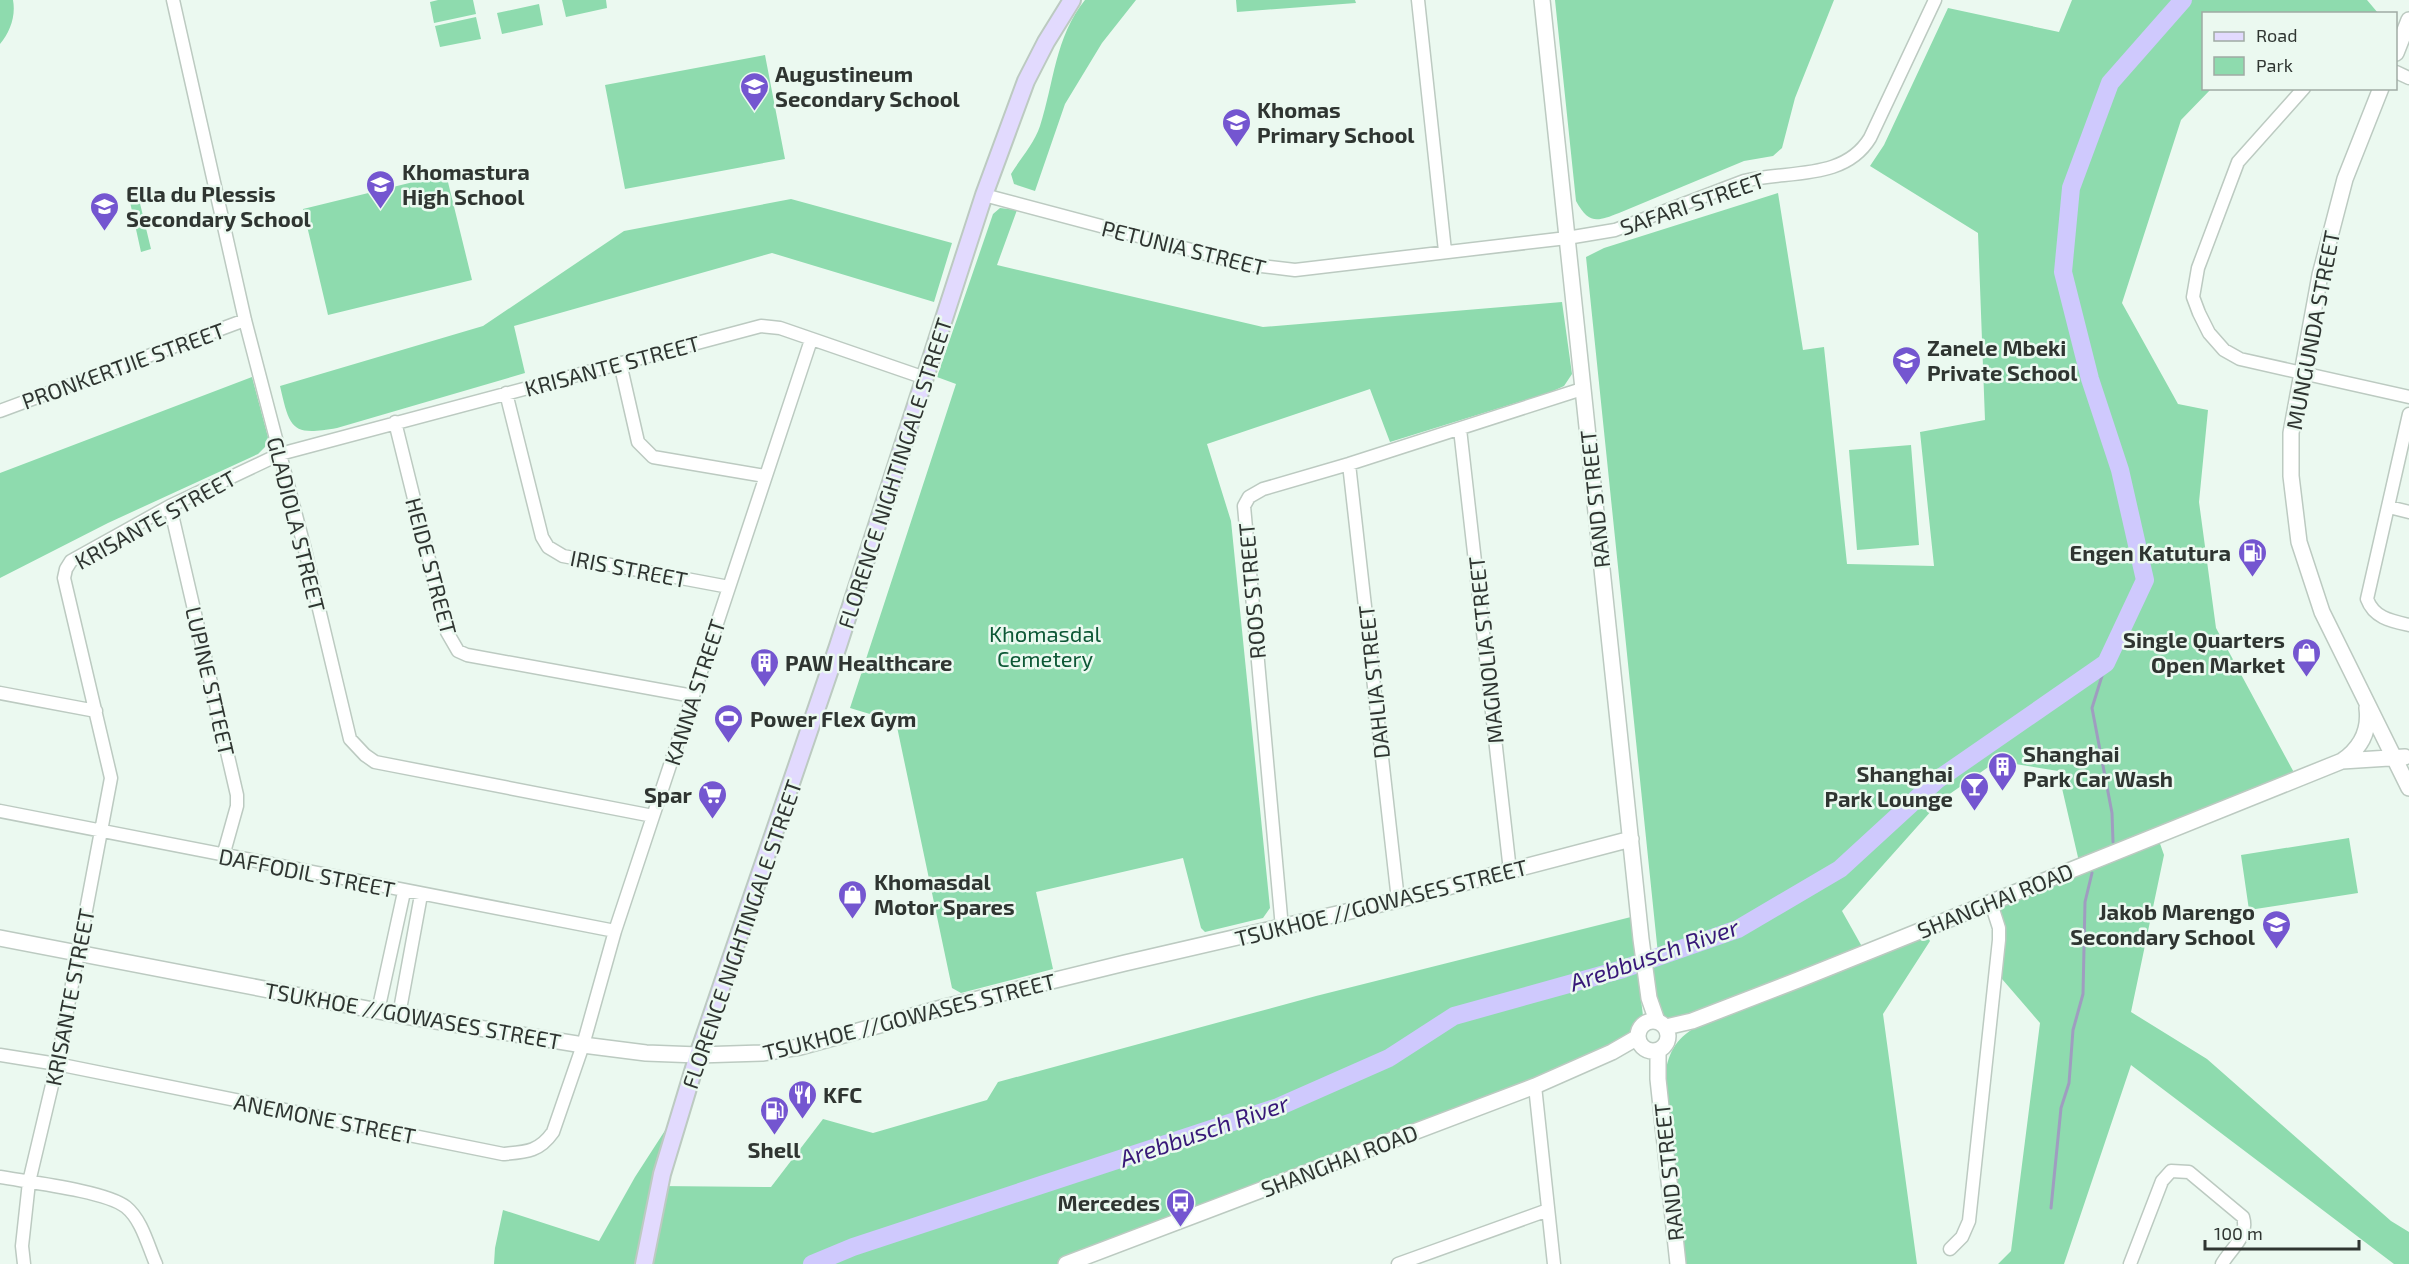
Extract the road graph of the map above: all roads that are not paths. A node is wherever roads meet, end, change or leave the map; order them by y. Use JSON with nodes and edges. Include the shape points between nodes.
{"nodes":[{"id":1,"x":174,"y":0,"type":"edge"},
{"id":2,"x":1072,"y":0,"type":"edge"},
{"id":3,"x":1418,"y":0,"type":"edge"},
{"id":4,"x":1542,"y":0,"type":"edge"},
{"id":5,"x":1935,"y":0,"type":"edge"},
{"id":6,"x":2409,"y":20,"type":"edge"},
{"id":7,"x":2397,"y":50,"type":"edge"},
{"id":8,"x":2302,"y":90,"type":"edge"},
{"id":9,"x":2380,"y":90,"type":"edge"},
{"id":10,"x":984,"y":195,"type":"junction"},
{"id":11,"x":1567,"y":238,"type":"junction"},
{"id":12,"x":1445,"y":251,"type":"junction"},
{"id":13,"x":245,"y":320,"type":"junction"},
{"id":14,"x":811,"y":340,"type":"junction"},
{"id":15,"x":620,"y":363,"type":"junction"},
{"id":16,"x":2301,"y":371,"type":"junction"},
{"id":17,"x":925,"y":378,"type":"junction"},
{"id":18,"x":1582,"y":389,"type":"junction"},
{"id":19,"x":506,"y":393,"type":"junction"},
{"id":20,"x":2409,"y":397,"type":"edge"},
{"id":21,"x":0,"y":411,"type":"edge"},
{"id":22,"x":2409,"y":415,"type":"edge"},
{"id":23,"x":395,"y":422,"type":"junction"},
{"id":24,"x":1460,"y":429,"type":"junction"},
{"id":25,"x":280,"y":454,"type":"junction"},
{"id":26,"x":1349,"y":464,"type":"junction"},
{"id":27,"x":765,"y":476,"type":"junction"},
{"id":28,"x":170,"y":506,"type":"junction"},
{"id":29,"x":2389,"y":507,"type":"junction"},
{"id":30,"x":2409,"y":512,"type":"edge"},
{"id":31,"x":2309,"y":578,"type":"junction"},
{"id":32,"x":729,"y":587,"type":"junction"},
{"id":33,"x":2409,"y":625,"type":"edge"},
{"id":34,"x":0,"y":693,"type":"edge"},
{"id":35,"x":693,"y":696,"type":"junction"},
{"id":36,"x":2365,"y":700,"type":"junction"},
{"id":37,"x":96,"y":711,"type":"junction"},
{"id":38,"x":2342,"y":761,"type":"junction"},
{"id":39,"x":2404,"y":762,"type":"edge"},
{"id":40,"x":2298,"y":780,"type":"junction"},
{"id":41,"x":2409,"y":788,"type":"edge"},
{"id":42,"x":0,"y":811,"type":"edge"},
{"id":43,"x":653,"y":816,"type":"junction"},
{"id":44,"x":101,"y":831,"type":"junction"},
{"id":45,"x":1631,"y":839,"type":"junction"},
{"id":46,"x":223,"y":856,"type":"junction"},
{"id":47,"x":1510,"y":871,"type":"junction"},
{"id":48,"x":404,"y":892,"type":"junction"},
{"id":49,"x":421,"y":895,"type":"junction"},
{"id":50,"x":1398,"y":900,"type":"junction"},
{"id":51,"x":1990,"y":903,"type":"junction"},
{"id":52,"x":1282,"y":928,"type":"junction"},
{"id":53,"x":615,"y":931,"type":"junction"},
{"id":54,"x":0,"y":938,"type":"edge"},
{"id":55,"x":78,"y":953,"type":"junction"},
{"id":56,"x":378,"y":1011,"type":"junction"},
{"id":57,"x":399,"y":1015,"type":"junction"},
{"id":58,"x":1653,"y":1037,"type":"junction"},
{"id":59,"x":583,"y":1045,"type":"junction"},
{"id":60,"x":0,"y":1054,"type":"edge"},
{"id":61,"x":698,"y":1055,"type":"junction"},
{"id":62,"x":57,"y":1064,"type":"junction"},
{"id":63,"x":1535,"y":1086,"type":"junction"},
{"id":64,"x":0,"y":1177,"type":"edge"},
{"id":65,"x":29,"y":1182,"type":"junction"},
{"id":66,"x":1548,"y":1209,"type":"junction"},
{"id":67,"x":1950,"y":1249,"type":"dead end"},
{"id":68,"x":24,"y":1264,"type":"edge"},
{"id":69,"x":156,"y":1264,"type":"edge"},
{"id":70,"x":644,"y":1264,"type":"edge"},
{"id":71,"x":1066,"y":1264,"type":"edge"},
{"id":72,"x":1398,"y":1264,"type":"edge"},
{"id":73,"x":1554,"y":1264,"type":"edge"},
{"id":74,"x":1678,"y":1264,"type":"edge"},
{"id":75,"x":2130,"y":1264,"type":"edge"},
{"id":76,"x":2222,"y":1264,"type":"edge"}],
"edges":[{"from":1,"to":13,"type":"street","name":"GLADIOLA STREET"},
{"from":2,"to":10,"type":"main road","name":"FLORENCE NIGHTINGALE STREET","via":[[1026,81]]},
{"from":3,"to":12,"type":"street"},
{"from":4,"to":11,"type":"street","name":"RAND STREET"},
{"from":5,"to":11,"type":"street","name":"SAFARI STREET","via":[[1870,138],[1854,158],[1831,169],[1744,181],[1615,230]]},
{"from":6,"to":7,"type":"street"},
{"from":8,"to":16,"type":"street","via":[[2238,162],[2198,268],[2193,297],[2209,333],[2224,350],[2240,359]]},
{"from":9,"to":16,"type":"street","name":"MUNGUNDA STREET","via":[[2335,212]]},
{"from":10,"to":12,"type":"street","name":"PETUNIA STREET","via":[[1227,260],[1280,270]]},
{"from":10,"to":17,"type":"main road","name":"FLORENCE NIGHTINGALE STREET"},
{"from":11,"to":12,"type":"street","name":"PETUNIA STREET"},
{"from":11,"to":18,"type":"street","name":"RAND STREET"},
{"from":13,"to":21,"type":"street","name":"PRONKERTJIE STREET"},
{"from":13,"to":25,"type":"street","name":"GLADIOLA STREET"},
{"from":14,"to":15,"type":"street","name":"KRISANTE STREET","via":[[780,328],[761,326]]},
{"from":14,"to":17,"type":"street","name":"KRISANTE STREET"},
{"from":14,"to":27,"type":"street","name":"KANNA STREET"},
{"from":15,"to":19,"type":"street","name":"KRISANTE STREET"},
{"from":15,"to":27,"type":"street","via":[[638,442],[653,457]]},
{"from":16,"to":20,"type":"street"},
{"from":16,"to":31,"type":"street","name":"MUNGUNDA STREET","via":[[2292,433],[2291,476],[2296,523]]},
{"from":17,"to":61,"type":"main road","name":"FLORENCE NIGHTINGALE STREET"},
{"from":18,"to":24,"type":"street","name":"ROOS STREET"},
{"from":18,"to":45,"type":"street","name":"RAND STREET"},
{"from":19,"to":23,"type":"street","name":"KRISANTE STREET"},
{"from":19,"to":32,"type":"street","name":"IRIS STREET","via":[[542,537],[548,547],[563,556]]},
{"from":22,"to":29,"type":"street"},
{"from":23,"to":25,"type":"street","name":"KRISANTE STREET"},
{"from":23,"to":35,"type":"street","name":"HEIDE STREET","via":[[447,632],[458,651]]},
{"from":24,"to":26,"type":"street","name":"ROOS STREET"},
{"from":24,"to":47,"type":"street","name":"MAGNOLIA STREET"},
{"from":25,"to":28,"type":"street","name":"KRISANTE STREET"},
{"from":25,"to":43,"type":"street","name":"GLADIOLA STREET","via":[[345,726],[350,739],[365,755],[375,762]]},
{"from":26,"to":50,"type":"street","name":"DAHLIA STREET"},
{"from":26,"to":52,"type":"street","name":"ROOS STREET","via":[[1263,489],[1249,497],[1244,506]]},
{"from":27,"to":32,"type":"street","name":"KANNA STREET"},
{"from":28,"to":37,"type":"street","name":"KRISANTE STREET","via":[[71,561],[66,569],[64,578]]},
{"from":28,"to":46,"type":"street","name":"LUPINE STTEET","via":[[237,795]]},
{"from":29,"to":30,"type":"street"},
{"from":29,"to":33,"type":"street","via":[[2367,599],[2373,612]]},
{"from":31,"to":36,"type":"street","name":"MUNGUNDA STREET","via":[[2330,633]]},
{"from":31,"to":39,"type":"street","name":"MUNGUNDA STREET"},
{"from":32,"to":35,"type":"street","name":"KANNA STREET"},
{"from":34,"to":37,"type":"street"},
{"from":35,"to":43,"type":"street","name":"KANNA STREET"},
{"from":36,"to":38,"type":"street","via":[[2367,729],[2359,746]]},
{"from":36,"to":39,"type":"street","name":"MUNGUNDA STREET"},
{"from":37,"to":44,"type":"street","name":"KRISANTE STREET","via":[[111,773]]},
{"from":38,"to":39,"type":"street","name":"SHANGHAI ROAD"},
{"from":38,"to":40,"type":"street","name":"SHANGHAI ROAD"},
{"from":39,"to":40,"type":"street","name":"SHANGHAI ROAD"},
{"from":39,"to":41,"type":"street","name":"MUNGUNDA STREET"},
{"from":40,"to":51,"type":"street","name":"SHANGHAI ROAD"},
{"from":42,"to":44,"type":"street","name":"DAFFODIL STREET"},
{"from":43,"to":53,"type":"street","name":"KANNA STREET"},
{"from":44,"to":46,"type":"street","name":"DAFFODIL STREET"},
{"from":44,"to":55,"type":"street","name":"KRISANTE STREET"},
{"from":45,"to":47,"type":"street","name":"TSUKHOE //GOWASES STREET"},
{"from":45,"to":58,"type":"street","name":"RAND STREET"},
{"from":46,"to":48,"type":"street","name":"DAFFODIL STREET"},
{"from":47,"to":50,"type":"street","name":"TSUKHOE //GOWASES STREET"},
{"from":48,"to":49,"type":"street","name":"DAFFODIL STREET"},
{"from":48,"to":56,"type":"street"},
{"from":49,"to":53,"type":"street","name":"DAFFODIL STREET"},
{"from":49,"to":57,"type":"street"},
{"from":50,"to":52,"type":"street","name":"TSUKHOE //GOWASES STREET"},
{"from":51,"to":58,"type":"street","name":"SHANGHAI ROAD"},
{"from":51,"to":67,"type":"street","via":[[1999,940],[1969,1221],[1962,1237]]},
{"from":52,"to":61,"type":"street","name":"TSUKHOE //GOWASES STREET","via":[[945,1007],[800,1047],[771,1053]]},
{"from":53,"to":59,"type":"street","name":"KANNA STREET"},
{"from":54,"to":55,"type":"street","name":"TSUKHOE //GOWASES STREET"},
{"from":55,"to":56,"type":"street","name":"TSUKHOE //GOWASES STREET"},
{"from":55,"to":62,"type":"street","name":"KRISANTE STREET"},
{"from":56,"to":57,"type":"street","name":"TSUKHOE //GOWASES STREET"},
{"from":57,"to":59,"type":"street","name":"TSUKHOE //GOWASES STREET"},
{"from":58,"to":63,"type":"street","name":"SHANGHAI ROAD"},
{"from":58,"to":74,"type":"street","name":"RAND STREET"},
{"from":59,"to":61,"type":"street","name":"TSUKHOE //GOWASES STREET"},
{"from":59,"to":62,"type":"street","name":"ANEMONE STREET","via":[[553,1132],[545,1144],[522,1153],[503,1154]]},
{"from":60,"to":62,"type":"street","name":"ANEMONE STREET"},
{"from":61,"to":70,"type":"main road","name":"FLORENCE NIGHTINGALE STREET","via":[[662,1174]]},
{"from":62,"to":65,"type":"street","name":"KRISANTE STREET"},
{"from":63,"to":66,"type":"street"},
{"from":63,"to":71,"type":"street","name":"SHANGHAI ROAD"},
{"from":64,"to":65,"type":"street"},
{"from":65,"to":68,"type":"street","name":"KRISANTE STREET","via":[[22,1246]]},
{"from":65,"to":69,"type":"street","via":[[117,1201],[138,1221]]},
{"from":66,"to":72,"type":"street"},
{"from":66,"to":73,"type":"street"},
{"from":75,"to":76,"type":"street","via":[[2162,1181],[2171,1171],[2178,1170],[2189,1172],[2243,1217],[2242,1238]]}]}
